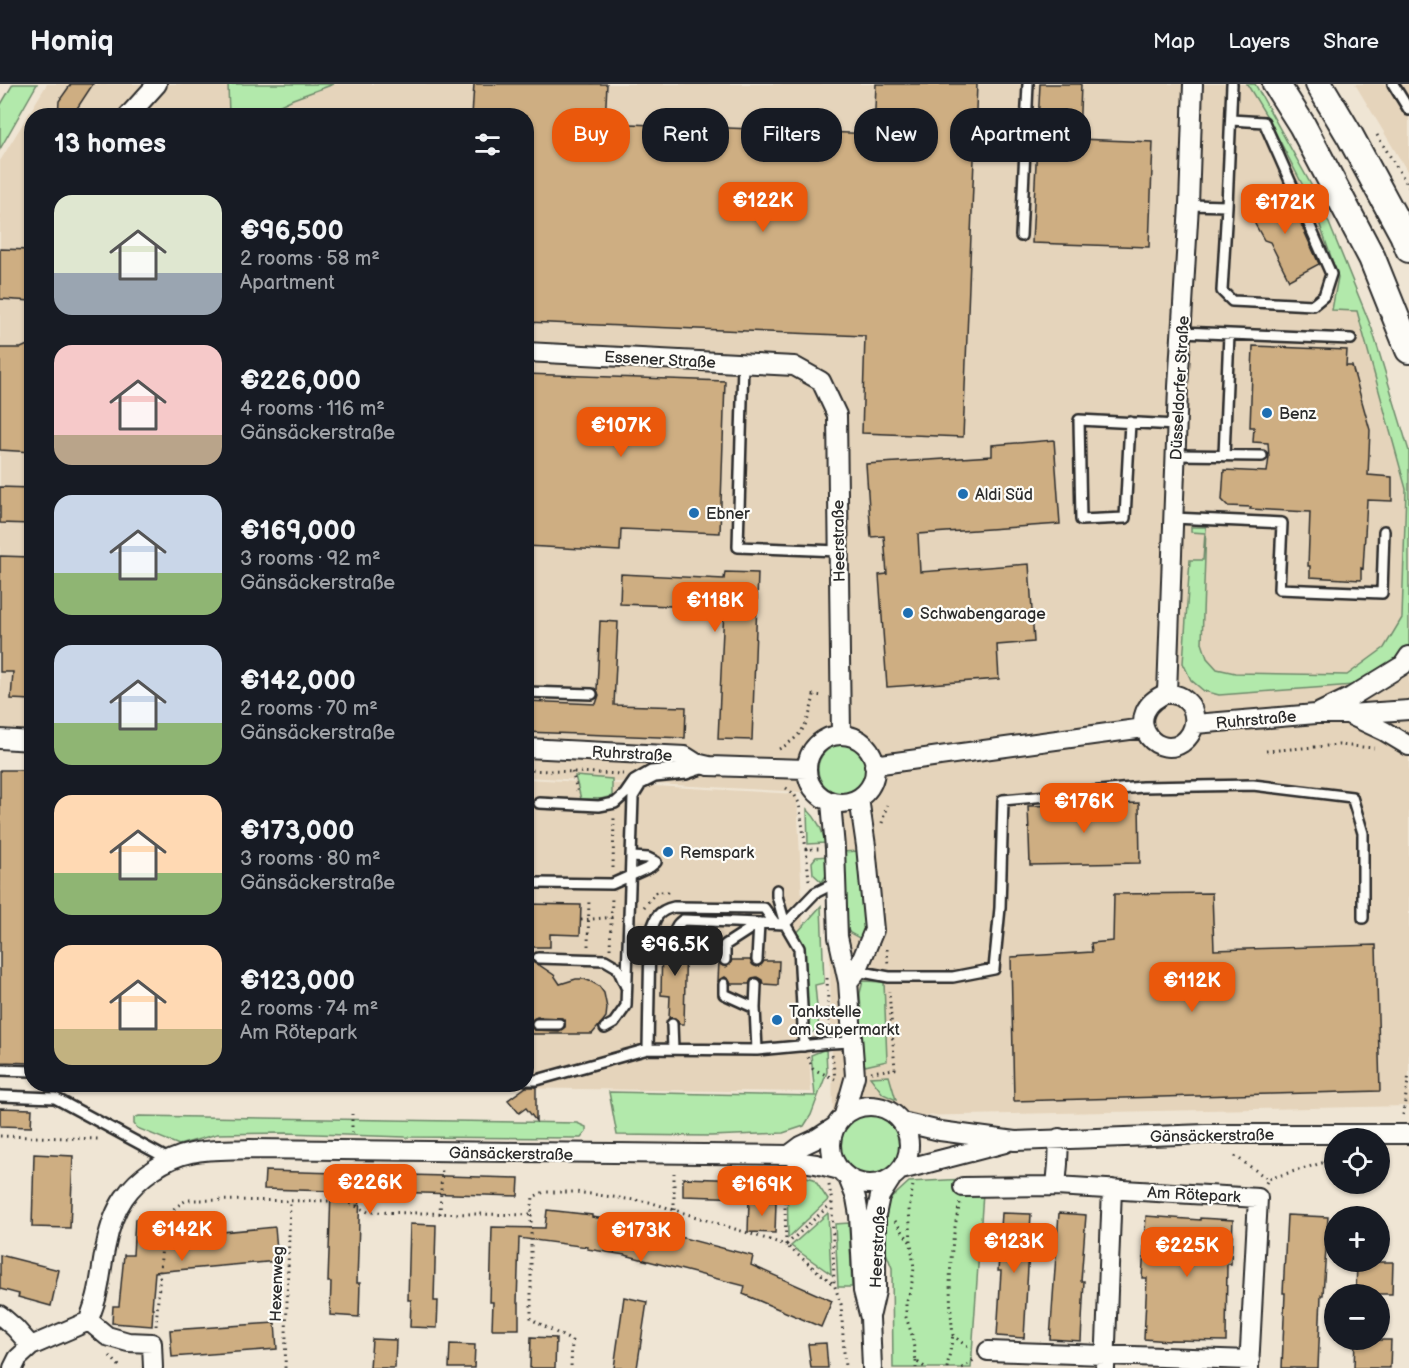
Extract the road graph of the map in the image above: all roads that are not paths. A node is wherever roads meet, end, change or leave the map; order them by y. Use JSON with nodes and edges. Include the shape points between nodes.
{"nodes":[{"id":1,"x":157,"y":84,"type":"edge"},
{"id":2,"x":1028,"y":84,"type":"edge"},
{"id":3,"x":1193,"y":84,"type":"edge"},
{"id":4,"x":1232,"y":84,"type":"edge"},
{"id":5,"x":1276,"y":84,"type":"edge"},
{"id":6,"x":1319,"y":84,"type":"edge"},
{"id":7,"x":1393,"y":84,"type":"edge"},
{"id":8,"x":135,"y":108,"type":"edge"},
{"id":9,"x":1409,"y":110,"type":"edge"},
{"id":10,"x":1231,"y":120,"type":"junction"},
{"id":11,"x":1189,"y":205,"type":"junction"},
{"id":12,"x":1227,"y":206,"type":"junction"},
{"id":13,"x":1021,"y":236,"type":"dead end"},
{"id":14,"x":1409,"y":249,"type":"edge"},
{"id":15,"x":1182,"y":332,"type":"junction"},
{"id":16,"x":1229,"y":334,"type":"junction"},
{"id":17,"x":1351,"y":339,"type":"dead end"},
{"id":18,"x":1409,"y":350,"type":"edge"},
{"id":19,"x":534,"y":352,"type":"edge"},
{"id":20,"x":743,"y":363,"type":"junction"},
{"id":21,"x":794,"y":366,"type":"joint"},
{"id":22,"x":1130,"y":422,"type":"junction"},
{"id":23,"x":1177,"y":424,"type":"junction"},
{"id":24,"x":1175,"y":455,"type":"junction"},
{"id":25,"x":1224,"y":456,"type":"junction"},
{"id":26,"x":1262,"y":456,"type":"dead end"},
{"id":27,"x":1173,"y":518,"type":"junction"},
{"id":28,"x":1384,"y":531,"type":"dead end"},
{"id":29,"x":838,"y":550,"type":"junction"},
{"id":30,"x":1409,"y":656,"type":"edge"},
{"id":31,"x":534,"y":692,"type":"edge"},
{"id":32,"x":1167,"y":693,"type":"junction"},
{"id":33,"x":592,"y":694,"type":"dead end"},
{"id":34,"x":1409,"y":710,"type":"edge"},
{"id":35,"x":1316,"y":714,"type":"junction"},
{"id":36,"x":1349,"y":714,"type":"junction"},
{"id":37,"x":1195,"y":724,"type":"junction"},
{"id":38,"x":1144,"y":728,"type":"junction"},
{"id":39,"x":841,"y":735,"type":"junction"},
{"id":40,"x":0,"y":739,"type":"edge"},
{"id":41,"x":24,"y":740,"type":"edge"},
{"id":42,"x":1409,"y":746,"type":"edge"},
{"id":43,"x":534,"y":748,"type":"edge"},
{"id":44,"x":703,"y":765,"type":"junction"},
{"id":45,"x":874,"y":765,"type":"junction"},
{"id":46,"x":807,"y":769,"type":"junction"},
{"id":47,"x":859,"y":798,"type":"junction"},
{"id":48,"x":539,"y":802,"type":"dead end"},
{"id":49,"x":831,"y":802,"type":"junction"},
{"id":50,"x":632,"y":857,"type":"junction"},
{"id":51,"x":631,"y":876,"type":"junction"},
{"id":52,"x":837,"y":882,"type":"junction"},
{"id":53,"x":536,"y":883,"type":"dead end"},
{"id":54,"x":777,"y":890,"type":"dead end"},
{"id":55,"x":1364,"y":918,"type":"dead end"},
{"id":56,"x":759,"y":923,"type":"junction"},
{"id":57,"x":780,"y":924,"type":"junction"},
{"id":58,"x":675,"y":936,"type":"dead end"},
{"id":59,"x":538,"y":958,"type":"dead end"},
{"id":60,"x":725,"y":960,"type":"dead end"},
{"id":61,"x":757,"y":960,"type":"dead end"},
{"id":62,"x":853,"y":976,"type":"junction"},
{"id":63,"x":724,"y":984,"type":"dead end"},
{"id":64,"x":756,"y":984,"type":"dead end"},
{"id":65,"x":627,"y":989,"type":"junction"},
{"id":66,"x":755,"y":1008,"type":"junction"},
{"id":67,"x":537,"y":1024,"type":"dead end"},
{"id":68,"x":559,"y":1024,"type":"dead end"},
{"id":69,"x":672,"y":1024,"type":"dead end"},
{"id":70,"x":605,"y":1028,"type":"dead end"},
{"id":71,"x":852,"y":1042,"type":"junction"},
{"id":72,"x":804,"y":1046,"type":"junction"},
{"id":73,"x":648,"y":1049,"type":"junction"},
{"id":74,"x":673,"y":1049,"type":"junction"},
{"id":75,"x":757,"y":1050,"type":"junction"},
{"id":76,"x":0,"y":1070,"type":"edge"},
{"id":77,"x":24,"y":1071,"type":"edge"},
{"id":78,"x":862,"y":1074,"type":"junction"},
{"id":79,"x":534,"y":1080,"type":"edge"},
{"id":80,"x":0,"y":1096,"type":"edge"},
{"id":81,"x":881,"y":1107,"type":"junction"},
{"id":82,"x":840,"y":1121,"type":"junction"},
{"id":83,"x":902,"y":1122,"type":"junction"},
{"id":84,"x":1409,"y":1134,"type":"edge"},
{"id":85,"x":1059,"y":1138,"type":"junction"},
{"id":86,"x":1015,"y":1141,"type":"junction"},
{"id":87,"x":170,"y":1160,"type":"junction"},
{"id":88,"x":791,"y":1163,"type":"junction"},
{"id":89,"x":844,"y":1174,"type":"junction"},
{"id":90,"x":902,"y":1176,"type":"junction"},
{"id":91,"x":1056,"y":1186,"type":"junction"},
{"id":92,"x":963,"y":1187,"type":"road end"},
{"id":93,"x":1112,"y":1190,"type":"junction"},
{"id":94,"x":0,"y":1315,"type":"edge"},
{"id":95,"x":870,"y":1318,"type":"junction"},
{"id":96,"x":89,"y":1321,"type":"junction"},
{"id":97,"x":31,"y":1346,"type":"junction"},
{"id":98,"x":988,"y":1351,"type":"road end"},
{"id":99,"x":1105,"y":1361,"type":"edge"},
{"id":100,"x":1250,"y":1364,"type":"edge"},
{"id":101,"x":13,"y":1368,"type":"edge"},
{"id":102,"x":153,"y":1368,"type":"edge"},
{"id":103,"x":872,"y":1368,"type":"edge"}],
"edges":[{"from":1,"to":8,"type":"street"},
{"from":2,"to":13,"type":"lane"},
{"from":3,"to":11,"type":"street","name":"Düsseldorfer Straße"},
{"from":4,"to":10,"type":"lane"},
{"from":5,"to":18,"type":"main road","via":[[1302,125],[1371,258]]},
{"from":6,"to":14,"type":"main road"},
{"from":7,"to":9,"type":"lane"},
{"from":10,"to":12,"type":"lane"},
{"from":10,"to":12,"type":"lane","via":[[1264,122],[1331,274],[1324,296],[1313,305],[1232,301],[1222,291]]},
{"from":11,"to":12,"type":"lane"},
{"from":11,"to":15,"type":"street","name":"Düsseldorfer Straße"},
{"from":15,"to":16,"type":"lane"},
{"from":15,"to":23,"type":"street","name":"Düsseldorfer Straße"},
{"from":16,"to":17,"type":"lane"},
{"from":16,"to":25,"type":"lane"},
{"from":19,"to":20,"type":"street","name":"Essener Straße"},
{"from":20,"to":21,"type":"street","name":"Essener Straße"},
{"from":20,"to":29,"type":"lane","via":[[738,547]]},
{"from":21,"to":29,"type":"street","name":"Heerstraße","via":[[821,381],[837,415]]},
{"from":22,"to":22,"type":"lane","via":[[1079,420],[1081,520],[1125,518]]},
{"from":22,"to":23,"type":"lane"},
{"from":23,"to":24,"type":"street","name":"Düsseldorfer Straße"},
{"from":24,"to":25,"type":"lane"},
{"from":24,"to":27,"type":"street","name":"Düsseldorfer Straße"},
{"from":25,"to":26,"type":"lane"},
{"from":27,"to":28,"type":"lane","via":[[1282,522],[1279,589],[1382,593]]},
{"from":27,"to":32,"type":"street","name":"Düsseldorfer Straße"},
{"from":29,"to":39,"type":"street","name":"Heerstraße"},
{"from":30,"to":35,"type":"street","name":"Ruhrstraße","via":[[1403,665]]},
{"from":31,"to":33,"type":"lane"},
{"from":32,"to":37,"type":"street","via":[[1183,698],[1192,707]]},
{"from":32,"to":38,"type":"street","via":[[1145,708]]},
{"from":34,"to":36,"type":"street","name":"Ruhrstraße"},
{"from":35,"to":36,"type":"street","name":"Ruhrstraße"},
{"from":35,"to":37,"type":"street","name":"Ruhrstraße"},
{"from":36,"to":42,"type":"street","name":"Ruhrstraße"},
{"from":37,"to":38,"type":"street","via":[[1191,735],[1168,747],[1155,742]]},
{"from":38,"to":45,"type":"street"},
{"from":39,"to":45,"type":"street","via":[[867,747]]},
{"from":39,"to":46,"type":"street","via":[[830,737],[813,749]]},
{"from":40,"to":41,"type":"street"},
{"from":43,"to":44,"type":"street","name":"Ruhrstraße","via":[[685,756]]},
{"from":44,"to":46,"type":"street","name":"Ruhrstraße"},
{"from":44,"to":48,"type":"lane","via":[[651,771],[634,781],[615,803],[599,806]]},
{"from":44,"to":50,"type":"lane","via":[[686,774],[655,777],[641,784],[633,797]]},
{"from":45,"to":47,"type":"street","via":[[871,784]]},
{"from":46,"to":49,"type":"street","via":[[814,789]]},
{"from":47,"to":49,"type":"street"},
{"from":47,"to":62,"type":"street","via":[[873,930]]},
{"from":49,"to":52,"type":"street"},
{"from":50,"to":51,"type":"lane"},
{"from":50,"to":51,"type":"lane","via":[[656,862]]},
{"from":51,"to":53,"type":"lane","via":[[612,884]]},
{"from":51,"to":65,"type":"lane"},
{"from":52,"to":57,"type":"lane","via":[[815,893]]},
{"from":52,"to":62,"type":"street","via":[[838,937]]},
{"from":54,"to":57,"type":"lane"},
{"from":55,"to":62,"type":"lane","via":[[1363,833],[1352,796],[1253,785],[1142,787],[1017,798],[1003,800],[994,969],[953,977]]},
{"from":56,"to":57,"type":"lane"},
{"from":56,"to":58,"type":"lane","via":[[683,921],[677,924]]},
{"from":56,"to":60,"type":"lane","via":[[725,945]]},
{"from":56,"to":61,"type":"lane"},
{"from":57,"to":72,"type":"lane","via":[[799,948]]},
{"from":57,"to":73,"type":"lane","via":[[764,908],[664,909],[655,919],[650,935]]},
{"from":59,"to":65,"type":"lane","via":[[605,960],[617,967]]},
{"from":62,"to":71,"type":"street"},
{"from":63,"to":66,"type":"lane","via":[[724,994]]},
{"from":64,"to":66,"type":"lane"},
{"from":65,"to":70,"type":"lane","via":[[626,1006],[614,1023]]},
{"from":66,"to":75,"type":"lane"},
{"from":67,"to":68,"type":"lane"},
{"from":69,"to":74,"type":"lane"},
{"from":71,"to":72,"type":"lane"},
{"from":71,"to":78,"type":"street"},
{"from":72,"to":75,"type":"lane"},
{"from":73,"to":74,"type":"lane"},
{"from":73,"to":79,"type":"lane"},
{"from":74,"to":75,"type":"lane"},
{"from":76,"to":77,"type":"lane"},
{"from":78,"to":81,"type":"street"},
{"from":78,"to":82,"type":"street"},
{"from":80,"to":87,"type":"lane","via":[[54,1098]]},
{"from":81,"to":82,"type":"street","via":[[860,1107]]},
{"from":81,"to":83,"type":"street"},
{"from":82,"to":88,"type":"street","via":[[801,1146]]},
{"from":82,"to":89,"type":"street","via":[[831,1138],[831,1151]]},
{"from":83,"to":86,"type":"street","name":"Gänsäckerstraße"},
{"from":83,"to":90,"type":"street","via":[[910,1144]]},
{"from":84,"to":85,"type":"street","name":"Gänsäckerstraße"},
{"from":85,"to":86,"type":"street","name":"Gänsäckerstraße"},
{"from":85,"to":91,"type":"street"},
{"from":86,"to":90,"type":"street","name":"Gänsäckerstraße"},
{"from":87,"to":88,"type":"street","name":"Gänsäckerstraße","via":[[210,1150],[674,1154]]},
{"from":87,"to":96,"type":"street","name":"Gänsäckerstraße","via":[[150,1172],[124,1198],[106,1244]]},
{"from":88,"to":89,"type":"street","name":"Gänsäckerstraße","via":[[816,1164]]},
{"from":89,"to":90,"type":"street","via":[[868,1185]]},
{"from":89,"to":95,"type":"street","name":"Heerstraße","via":[[858,1206],[863,1291]]},
{"from":90,"to":95,"type":"street","name":"Heerstraße","via":[[880,1196],[876,1215],[876,1291]]},
{"from":91,"to":92,"type":"street","name":"Am Rötepark"},
{"from":91,"to":93,"type":"street","name":"Am Rötepark"},
{"from":93,"to":99,"type":"street"},
{"from":93,"to":100,"type":"street","name":"Am Rötepark","via":[[1258,1198]]},
{"from":94,"to":97,"type":"street"},
{"from":95,"to":103,"type":"street","name":"Heerstraße"},
{"from":96,"to":97,"type":"street"},
{"from":96,"to":102,"type":"street","via":[[107,1336],[152,1343]]},
{"from":97,"to":101,"type":"street"},
{"from":98,"to":99,"type":"street","name":"Am Rötepark"},
{"from":99,"to":100,"type":"street","name":"Am Rötepark"}]}
